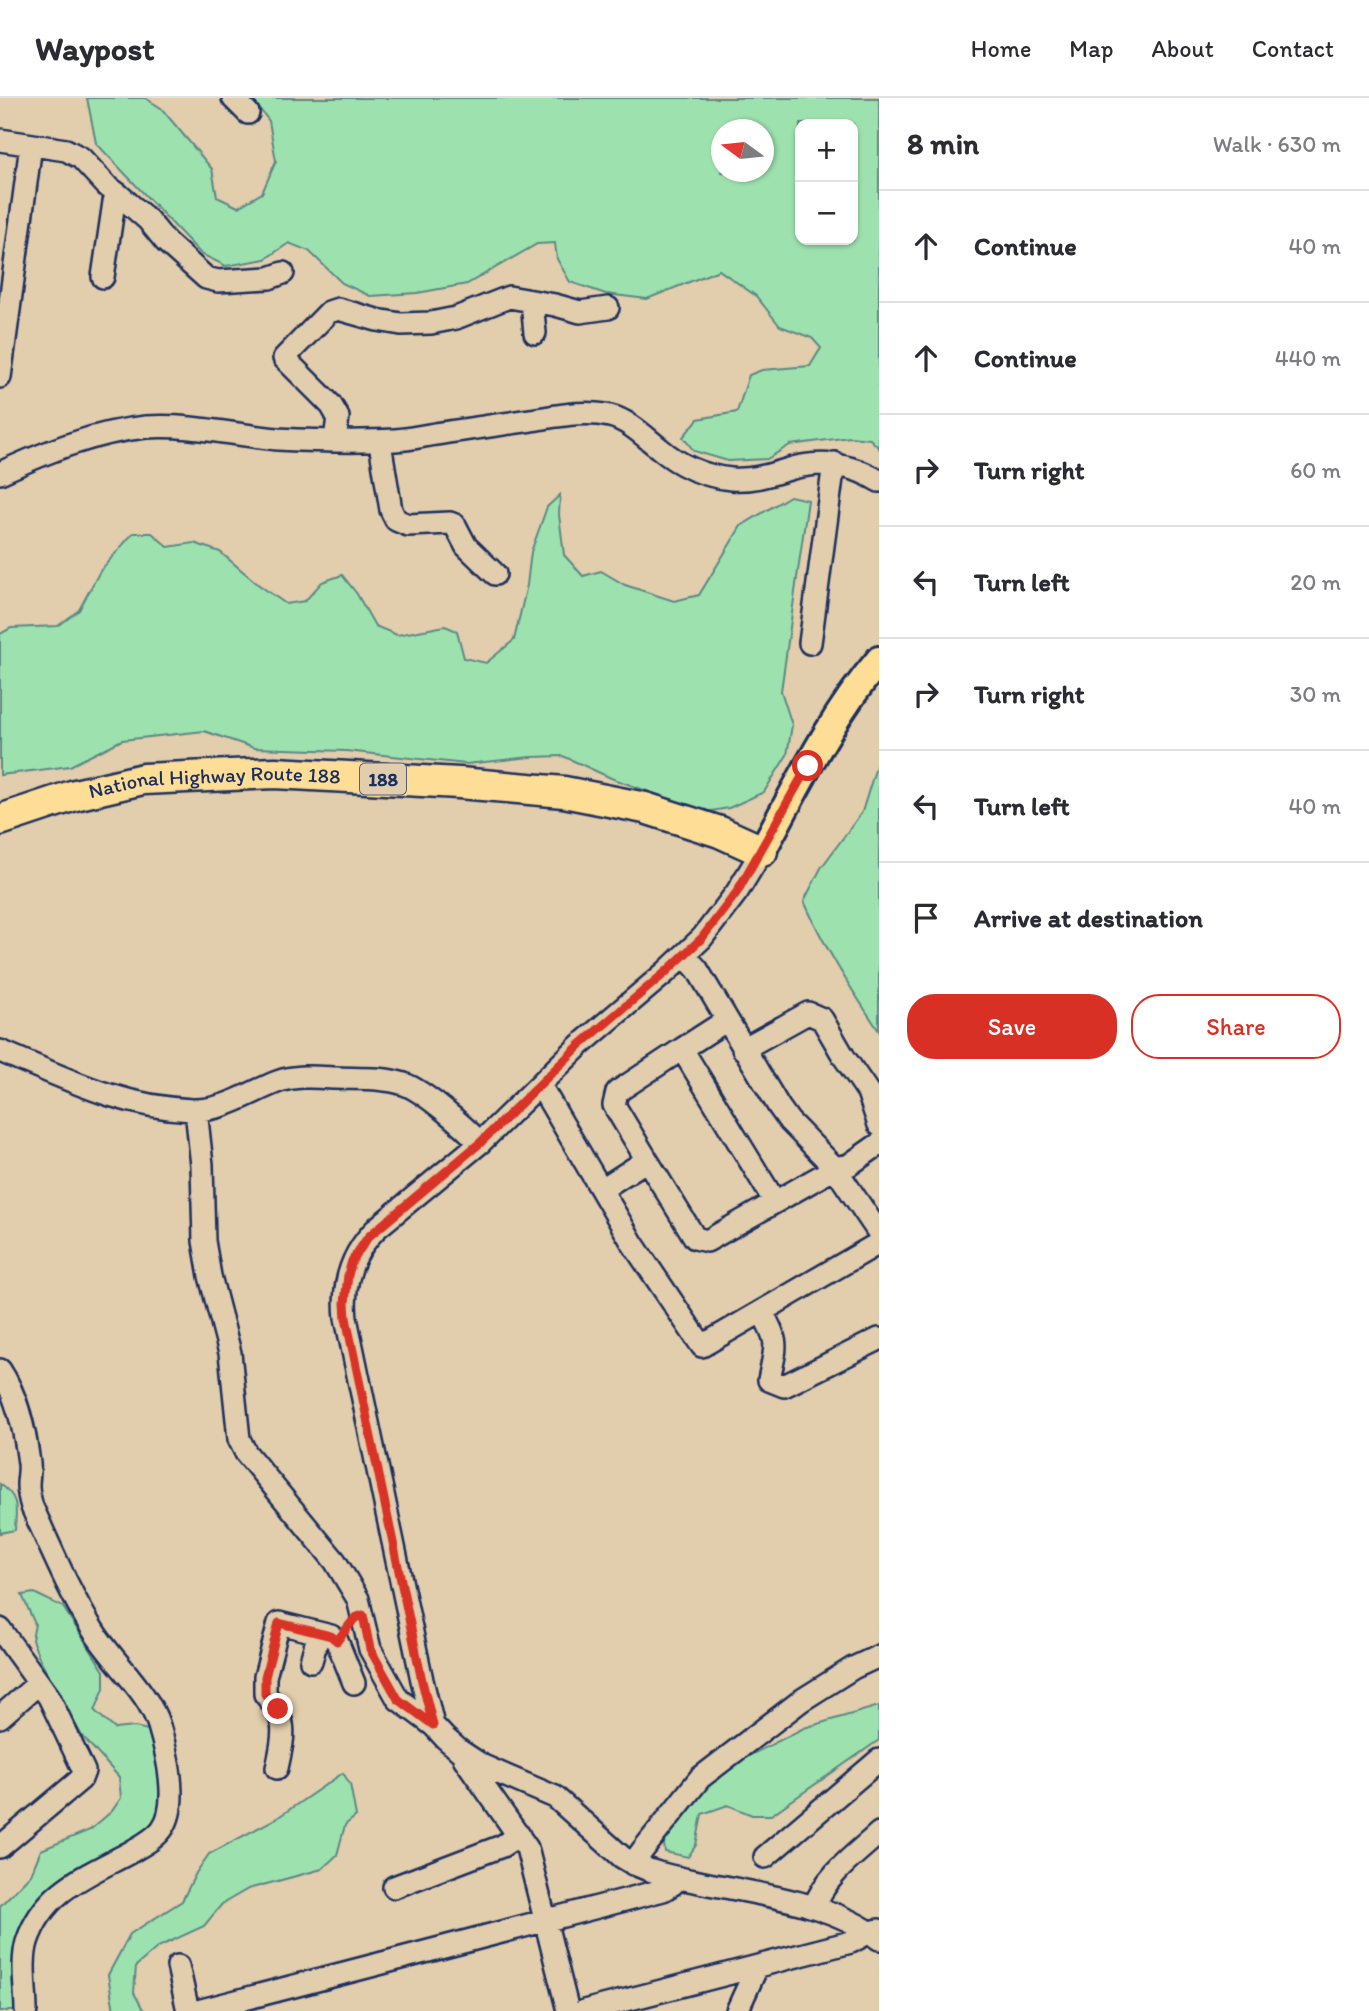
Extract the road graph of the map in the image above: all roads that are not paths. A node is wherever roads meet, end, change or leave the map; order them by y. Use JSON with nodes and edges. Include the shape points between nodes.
{"nodes":[{"id":1,"x":0,"y":140,"type":"edge"},
{"id":2,"x":31,"y":145,"type":"junction"},
{"id":3,"x":118,"y":194,"type":"junction"},
{"id":4,"x":283,"y":272,"type":"dead end"},
{"id":5,"x":103,"y":277,"type":"dead end"},
{"id":6,"x":532,"y":301,"type":"junction"},
{"id":7,"x":608,"y":308,"type":"dead end"},
{"id":8,"x":535,"y":333,"type":"dead end"},
{"id":9,"x":0,"y":377,"type":"edge"},
{"id":10,"x":335,"y":440,"type":"junction"},
{"id":11,"x":382,"y":440,"type":"junction"},
{"id":12,"x":834,"y":463,"type":"junction"},
{"id":13,"x":0,"y":473,"type":"edge"},
{"id":14,"x":879,"y":481,"type":"edge"},
{"id":15,"x":495,"y":574,"type":"dead end"},
{"id":16,"x":810,"y":643,"type":"dead end"},
{"id":17,"x":879,"y":660,"type":"edge"},
{"id":18,"x":0,"y":820,"type":"edge"},
{"id":19,"x":762,"y":851,"type":"junction"},
{"id":20,"x":684,"y":955,"type":"junction"},
{"id":21,"x":727,"y":1020,"type":"junction"},
{"id":22,"x":682,"y":1049,"type":"junction"},
{"id":23,"x":743,"y":1049,"type":"junction"},
{"id":24,"x":0,"y":1051,"type":"edge"},
{"id":25,"x":540,"y":1085,"type":"junction"},
{"id":26,"x":196,"y":1110,"type":"junction"},
{"id":27,"x":879,"y":1125,"type":"edge"},
{"id":28,"x":480,"y":1143,"type":"junction"},
{"id":29,"x":879,"y":1144,"type":"edge"},
{"id":30,"x":647,"y":1160,"type":"junction"},
{"id":31,"x":835,"y":1168,"type":"junction"},
{"id":32,"x":602,"y":1189,"type":"junction"},
{"id":33,"x":775,"y":1202,"type":"junction"},
{"id":34,"x":879,"y":1233,"type":"edge"},
{"id":35,"x":879,"y":1242,"type":"edge"},
{"id":36,"x":762,"y":1312,"type":"junction"},
{"id":37,"x":879,"y":1339,"type":"edge"},
{"id":38,"x":0,"y":1370,"type":"edge"},
{"id":39,"x":363,"y":1615,"type":"junction"},
{"id":40,"x":0,"y":1629,"type":"edge"},
{"id":41,"x":328,"y":1637,"type":"junction"},
{"id":42,"x":879,"y":1656,"type":"edge"},
{"id":43,"x":311,"y":1661,"type":"dead end"},
{"id":44,"x":39,"y":1683,"type":"junction"},
{"id":45,"x":354,"y":1683,"type":"dead end"},
{"id":46,"x":0,"y":1717,"type":"edge"},
{"id":47,"x":433,"y":1725,"type":"junction"},
{"id":48,"x":460,"y":1751,"type":"junction"},
{"id":49,"x":879,"y":1760,"type":"edge"},
{"id":50,"x":277,"y":1768,"type":"dead end"},
{"id":51,"x":879,"y":1833,"type":"edge"},
{"id":52,"x":519,"y":1835,"type":"junction"},
{"id":53,"x":0,"y":1847,"type":"edge"},
{"id":54,"x":765,"y":1857,"type":"dead end"},
{"id":55,"x":633,"y":1864,"type":"junction"},
{"id":56,"x":677,"y":1878,"type":"junction"},
{"id":57,"x":394,"y":1887,"type":"dead end"},
{"id":58,"x":814,"y":1907,"type":"junction"},
{"id":59,"x":545,"y":1920,"type":"junction"},
{"id":60,"x":876,"y":1934,"type":"edge"},
{"id":61,"x":178,"y":1966,"type":"dead end"},
{"id":62,"x":757,"y":1967,"type":"junction"},
{"id":63,"x":26,"y":2011,"type":"edge"},
{"id":64,"x":188,"y":2011,"type":"edge"},
{"id":65,"x":198,"y":2011,"type":"edge"},
{"id":66,"x":568,"y":2011,"type":"edge"},
{"id":67,"x":584,"y":2011,"type":"edge"},
{"id":68,"x":737,"y":2011,"type":"edge"}],
"edges":[{"from":1,"to":2,"type":"street"},
{"from":2,"to":3,"type":"street","via":[[66,150]]},
{"from":2,"to":9,"type":"street"},
{"from":3,"to":4,"type":"street","via":[[206,278],[269,278]]},
{"from":3,"to":5,"type":"street"},
{"from":6,"to":7,"type":"street","via":[[580,312]]},
{"from":6,"to":8,"type":"street"},
{"from":6,"to":10,"type":"street","via":[[509,297],[430,323],[401,324],[338,309],[329,312],[284,358],[331,405],[338,417]]},
{"from":10,"to":11,"type":"street"},
{"from":10,"to":13,"type":"street","via":[[149,427],[72,444]]},
{"from":11,"to":12,"type":"street","via":[[588,413],[614,417],[682,465],[706,475],[761,478]]},
{"from":11,"to":15,"type":"street","via":[[396,520],[408,525],[455,525],[466,546]]},
{"from":12,"to":14,"type":"street"},
{"from":12,"to":16,"type":"street"},
{"from":17,"to":19,"type":"main road","via":[[836,717]]},
{"from":18,"to":19,"type":"highway","name":"National Highway Route 188","number":"188","via":[[143,779],[275,773],[564,792],[645,808]]},
{"from":19,"to":20,"type":"street","via":[[737,892]]},
{"from":20,"to":21,"type":"street"},
{"from":20,"to":25,"type":"street"},
{"from":21,"to":22,"type":"street"},
{"from":21,"to":23,"type":"street"},
{"from":22,"to":30,"type":"street","via":[[617,1092],[614,1105]]},
{"from":22,"to":33,"type":"street"},
{"from":23,"to":27,"type":"street","via":[[807,1013],[821,1019],[868,1091]]},
{"from":23,"to":31,"type":"street","via":[[789,1121]]},
{"from":24,"to":26,"type":"street","via":[[112,1097]]},
{"from":25,"to":28,"type":"street"},
{"from":25,"to":32,"type":"street"},
{"from":26,"to":28,"type":"street","via":[[224,1106],[293,1077],[383,1080],[418,1091]]},
{"from":26,"to":39,"type":"street","via":[[204,1241],[230,1353],[239,1439],[335,1561]]},
{"from":28,"to":47,"type":"street","via":[[368,1237],[352,1261],[345,1289],[346,1318]]},
{"from":29,"to":31,"type":"street","via":[[849,1165]]},
{"from":30,"to":32,"type":"street"},
{"from":30,"to":33,"type":"street","via":[[695,1238],[706,1241]]},
{"from":31,"to":33,"type":"street"},
{"from":31,"to":34,"type":"street"},
{"from":32,"to":36,"type":"street","via":[[702,1346]]},
{"from":35,"to":36,"type":"street"},
{"from":36,"to":37,"type":"street","via":[[776,1346],[769,1380],[784,1385]]},
{"from":38,"to":63,"type":"street","via":[[17,1402],[32,1507],[94,1632],[159,1724],[172,1787],[171,1807],[162,1829],[50,1901],[27,1943]]},
{"from":39,"to":41,"type":"street"},
{"from":39,"to":47,"type":"street","via":[[370,1649],[398,1699]]},
{"from":40,"to":44,"type":"street"},
{"from":41,"to":43,"type":"street"},
{"from":41,"to":45,"type":"street"},
{"from":41,"to":50,"type":"street","via":[[279,1623],[265,1677],[265,1694],[278,1709],[282,1727]]},
{"from":42,"to":55,"type":"street","via":[[803,1700],[700,1778]]},
{"from":44,"to":46,"type":"street"},
{"from":44,"to":53,"type":"street","via":[[84,1771],[81,1779]]},
{"from":47,"to":48,"type":"street"},
{"from":48,"to":52,"type":"street"},
{"from":48,"to":55,"type":"street","via":[[555,1797]]},
{"from":49,"to":54,"type":"street"},
{"from":51,"to":58,"type":"street","via":[[835,1873]]},
{"from":52,"to":57,"type":"street","via":[[502,1846]]},
{"from":52,"to":59,"type":"street","via":[[527,1848]]},
{"from":55,"to":56,"type":"street"},
{"from":56,"to":58,"type":"street"},
{"from":56,"to":59,"type":"street","via":[[663,1890]]},
{"from":58,"to":60,"type":"street"},
{"from":59,"to":65,"type":"street"},
{"from":59,"to":66,"type":"street"},
{"from":60,"to":62,"type":"street"},
{"from":61,"to":64,"type":"street"},
{"from":62,"to":67,"type":"street"},
{"from":62,"to":68,"type":"street"}]}
